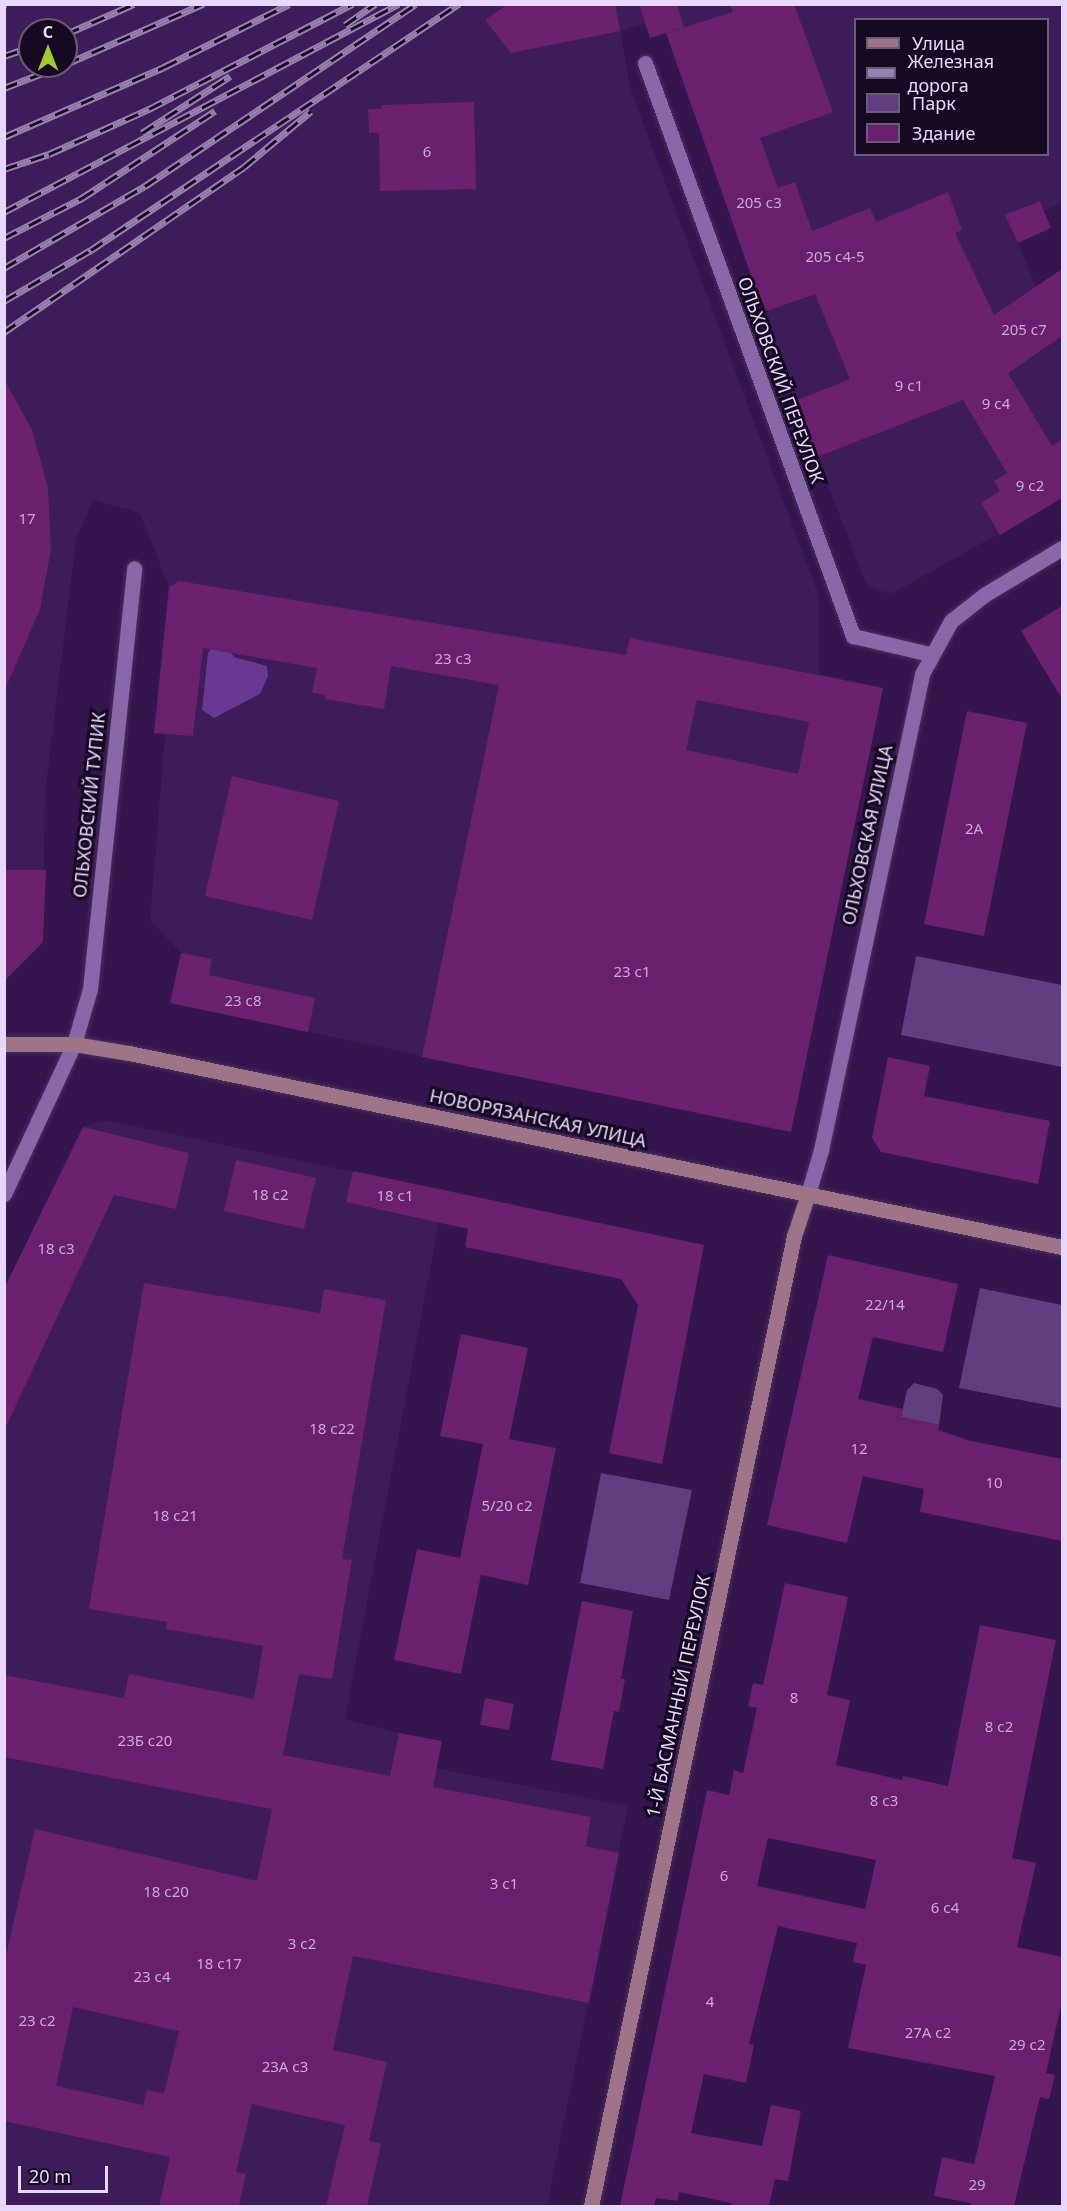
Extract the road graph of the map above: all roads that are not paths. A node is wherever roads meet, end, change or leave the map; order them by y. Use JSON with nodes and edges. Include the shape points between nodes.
{"nodes":[{"id":1,"x":645,"y":63,"type":"dead end"},
{"id":2,"x":1062,"y":548,"type":"edge"},
{"id":3,"x":134,"y":568,"type":"dead end"},
{"id":4,"x":930,"y":654,"type":"junction"},
{"id":5,"x":4,"y":1044,"type":"edge"},
{"id":6,"x":74,"y":1044,"type":"junction"},
{"id":7,"x":4,"y":1194,"type":"edge"},
{"id":8,"x":808,"y":1194,"type":"junction"},
{"id":9,"x":1062,"y":1247,"type":"edge"},
{"id":10,"x":591,"y":2206,"type":"edge"}],
"edges":[{"from":1,"to":4,"type":"street","name":"ОЛЬХОВСКИЙ ПЕРЕУЛОК","via":[[853,636]]},
{"from":2,"to":4,"type":"street","name":"ОЛЬХОВСКАЯ УЛИЦА","via":[[984,595],[951,621]]},
{"from":3,"to":6,"type":"street","name":"ОЛЬХОВСКИЙ ТУПИК","via":[[90,989]]},
{"from":4,"to":8,"type":"street","name":"ОЛЬХОВСКАЯ УЛИЦА","via":[[916,694],[821,1150]]},
{"from":5,"to":6,"type":"street","name":"НОВОРЯЗАНСКАЯ УЛИЦА"},
{"from":6,"to":7,"type":"street","name":"ОЛЬХОВСКИЙ ТУПИК"},
{"from":6,"to":8,"type":"street","name":"НОВОРЯЗАНСКАЯ УЛИЦА"},
{"from":8,"to":9,"type":"street","name":"НОВОРЯЗАНСКАЯ УЛИЦА"},
{"from":8,"to":10,"type":"street","name":"1-Й БАСМАННЫЙ ПЕРЕУЛОК","via":[[794,1236]]}]}
